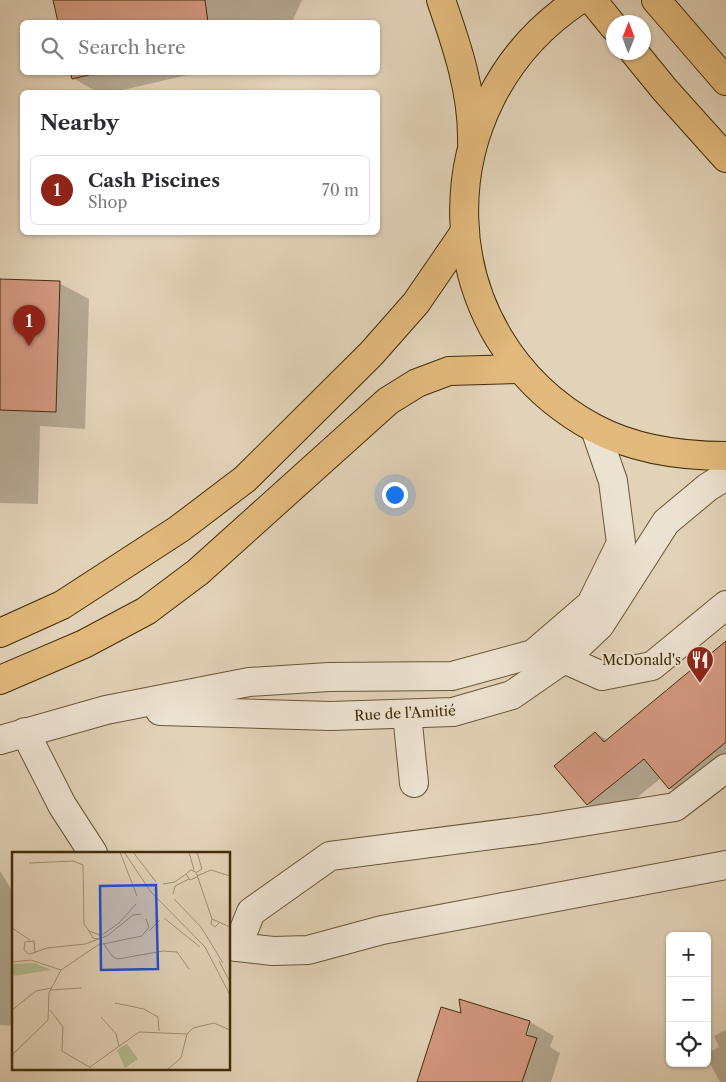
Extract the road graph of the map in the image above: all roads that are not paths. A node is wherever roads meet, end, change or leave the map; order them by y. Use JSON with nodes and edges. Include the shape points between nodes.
{"nodes":[{"id":1,"x":442,"y":0,"type":"edge"},
{"id":2,"x":579,"y":0,"type":"edge"},
{"id":3,"x":592,"y":0,"type":"edge"},
{"id":4,"x":656,"y":0,"type":"edge"},
{"id":5,"x":606,"y":17,"type":"edge"},
{"id":6,"x":640,"y":60,"type":"edge"},
{"id":7,"x":726,"y":81,"type":"edge"},
{"id":8,"x":472,"y":142,"type":"junction"},
{"id":9,"x":726,"y":158,"type":"edge"},
{"id":10,"x":464,"y":234,"type":"junction"},
{"id":11,"x":521,"y":369,"type":"junction"},
{"id":12,"x":595,"y":429,"type":"junction"},
{"id":13,"x":726,"y":456,"type":"edge"},
{"id":14,"x":726,"y":476,"type":"edge"},
{"id":15,"x":726,"y":605,"type":"edge"},
{"id":16,"x":0,"y":633,"type":"edge"},
{"id":17,"x":564,"y":659,"type":"junction"},
{"id":18,"x":8,"y":675,"type":"edge"},
{"id":19,"x":106,"y":710,"type":"junction"},
{"id":20,"x":407,"y":714,"type":"junction"},
{"id":21,"x":13,"y":736,"type":"edge"},
{"id":22,"x":726,"y":768,"type":"edge"},
{"id":23,"x":414,"y":783,"type":"dead end"},
{"id":24,"x":92,"y":852,"type":"edge"},
{"id":25,"x":726,"y":865,"type":"edge"},
{"id":26,"x":233,"y":947,"type":"edge"}],
"edges":[{"from":1,"to":8,"type":"main road","via":[[458,47],[473,114]]},
{"from":2,"to":8,"type":"main road","via":[[552,20],[518,55],[491,96]]},
{"from":3,"to":5,"type":"main road"},
{"from":4,"to":7,"type":"main road"},
{"from":6,"to":9,"type":"main road"},
{"from":8,"to":10,"type":"main road","via":[[464,187]]},
{"from":10,"to":11,"type":"main road","via":[[474,282],[493,328]]},
{"from":10,"to":16,"type":"main road","via":[[416,303],[384,339],[245,479],[179,529],[62,605]]},
{"from":11,"to":12,"type":"main road","via":[[555,402]]},
{"from":11,"to":18,"type":"main road","via":[[449,371],[417,382],[388,401],[198,572],[146,611],[84,644]]},
{"from":12,"to":13,"type":"main road","via":[[639,446],[685,456]]},
{"from":12,"to":19,"type":"street","name":"Rue de l'Amitié","via":[[613,482],[621,543],[591,604],[533,654],[452,676],[329,677],[249,682]]},
{"from":14,"to":17,"type":"street","name":"Rue de l'Amitié","via":[[666,522],[600,625]]},
{"from":15,"to":17,"type":"street","via":[[652,666],[602,676]]},
{"from":17,"to":20,"type":"street","name":"Rue de l'Amitié","via":[[512,694],[453,712]]},
{"from":19,"to":20,"type":"street","name":"Rue de l'Amitié","via":[[331,716]]},
{"from":19,"to":21,"type":"street","name":"Rue de l'Amitié"},
{"from":20,"to":23,"type":"street"},
{"from":21,"to":24,"type":"street"},
{"from":22,"to":26,"type":"street","via":[[675,807],[539,829],[330,856],[251,912]]},
{"from":25,"to":26,"type":"street","via":[[382,930],[308,950]]}]}
